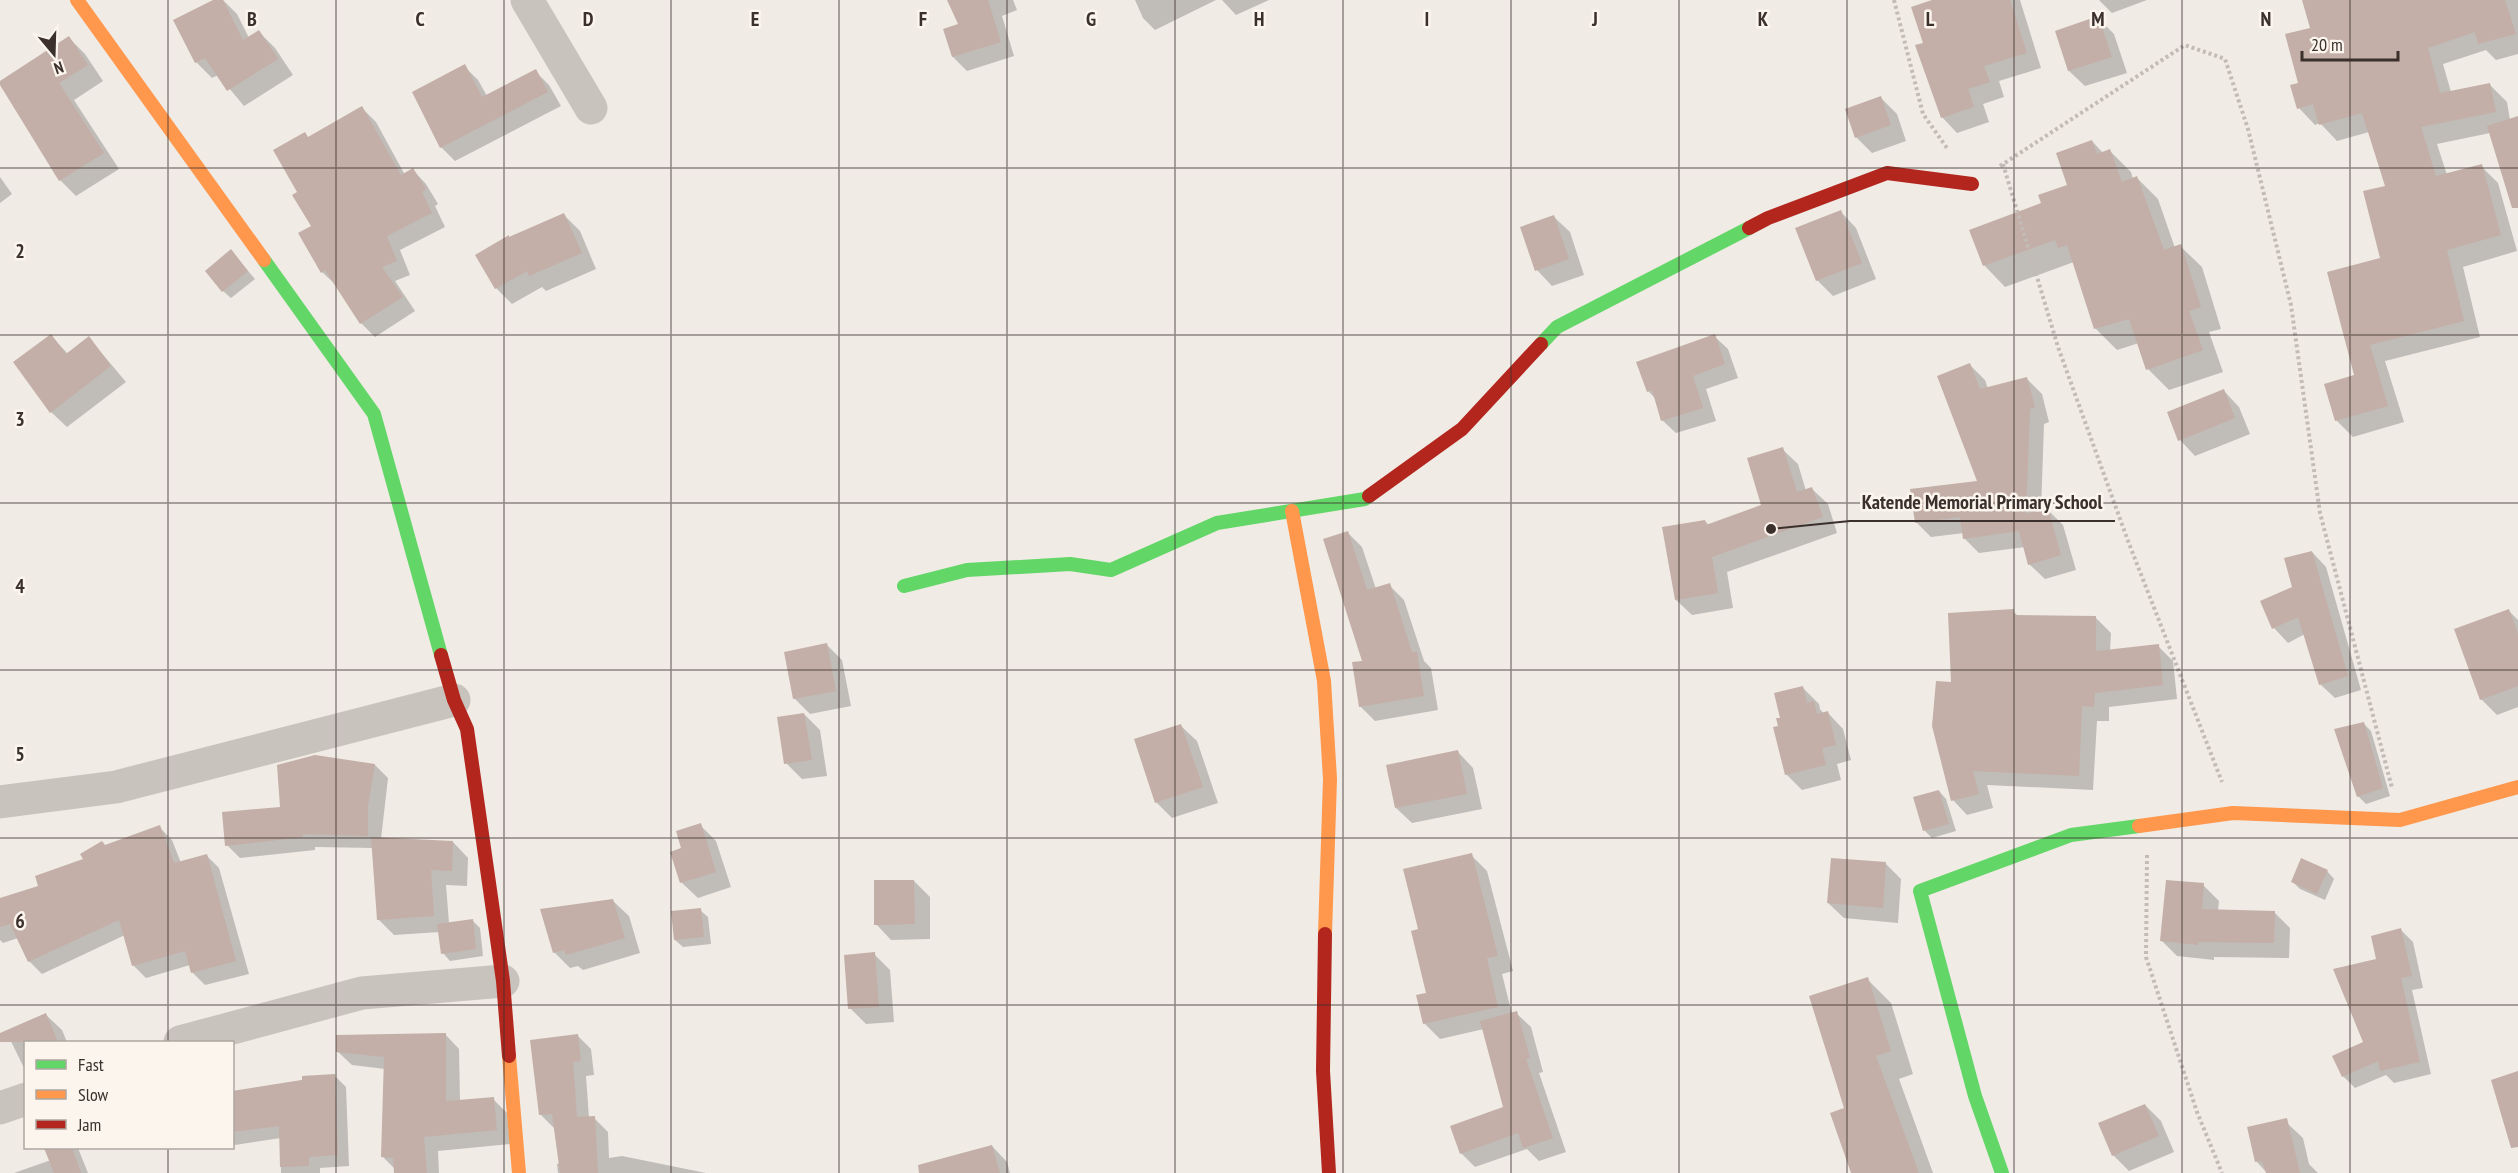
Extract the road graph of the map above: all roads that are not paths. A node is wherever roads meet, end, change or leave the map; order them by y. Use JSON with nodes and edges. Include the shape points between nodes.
{"nodes":[{"id":1,"x":77,"y":0,"type":"edge"},
{"id":2,"x":527,"y":0,"type":"edge"},
{"id":3,"x":591,"y":108,"type":"dead end"},
{"id":4,"x":1972,"y":184,"type":"road end"},
{"id":5,"x":1292,"y":511,"type":"junction"},
{"id":6,"x":904,"y":586,"type":"dead end"},
{"id":7,"x":454,"y":700,"type":"junction"},
{"id":8,"x":2518,"y":787,"type":"edge"},
{"id":9,"x":0,"y":802,"type":"edge"},
{"id":10,"x":502,"y":981,"type":"junction"},
{"id":11,"x":184,"y":1041,"type":"edge"},
{"id":12,"x":24,"y":1100,"type":"edge"},
{"id":13,"x":0,"y":1108,"type":"edge"},
{"id":14,"x":519,"y":1173,"type":"edge"},
{"id":15,"x":1329,"y":1173,"type":"edge"},
{"id":16,"x":2002,"y":1173,"type":"edge"}],
"edges":[{"from":1,"to":7,"type":"street","via":[[374,414]]},
{"from":2,"to":3,"type":"street"},
{"from":4,"to":5,"type":"street","via":[[1887,173],[1768,219],[1557,327],[1462,429],[1365,499]]},
{"from":5,"to":6,"type":"street","via":[[1217,523],[1111,570],[1070,564],[967,570]]},
{"from":5,"to":15,"type":"street","via":[[1324,681],[1330,779],[1323,1071]]},
{"from":7,"to":9,"type":"street","via":[[116,787]]},
{"from":7,"to":10,"type":"street","via":[[467,729]]},
{"from":8,"to":16,"type":"street","via":[[2400,820],[2234,813],[2071,835],[1920,891],[1975,1096]]},
{"from":10,"to":11,"type":"street","via":[[362,993]]},
{"from":10,"to":14,"type":"street"},
{"from":12,"to":13,"type":"street"}]}
